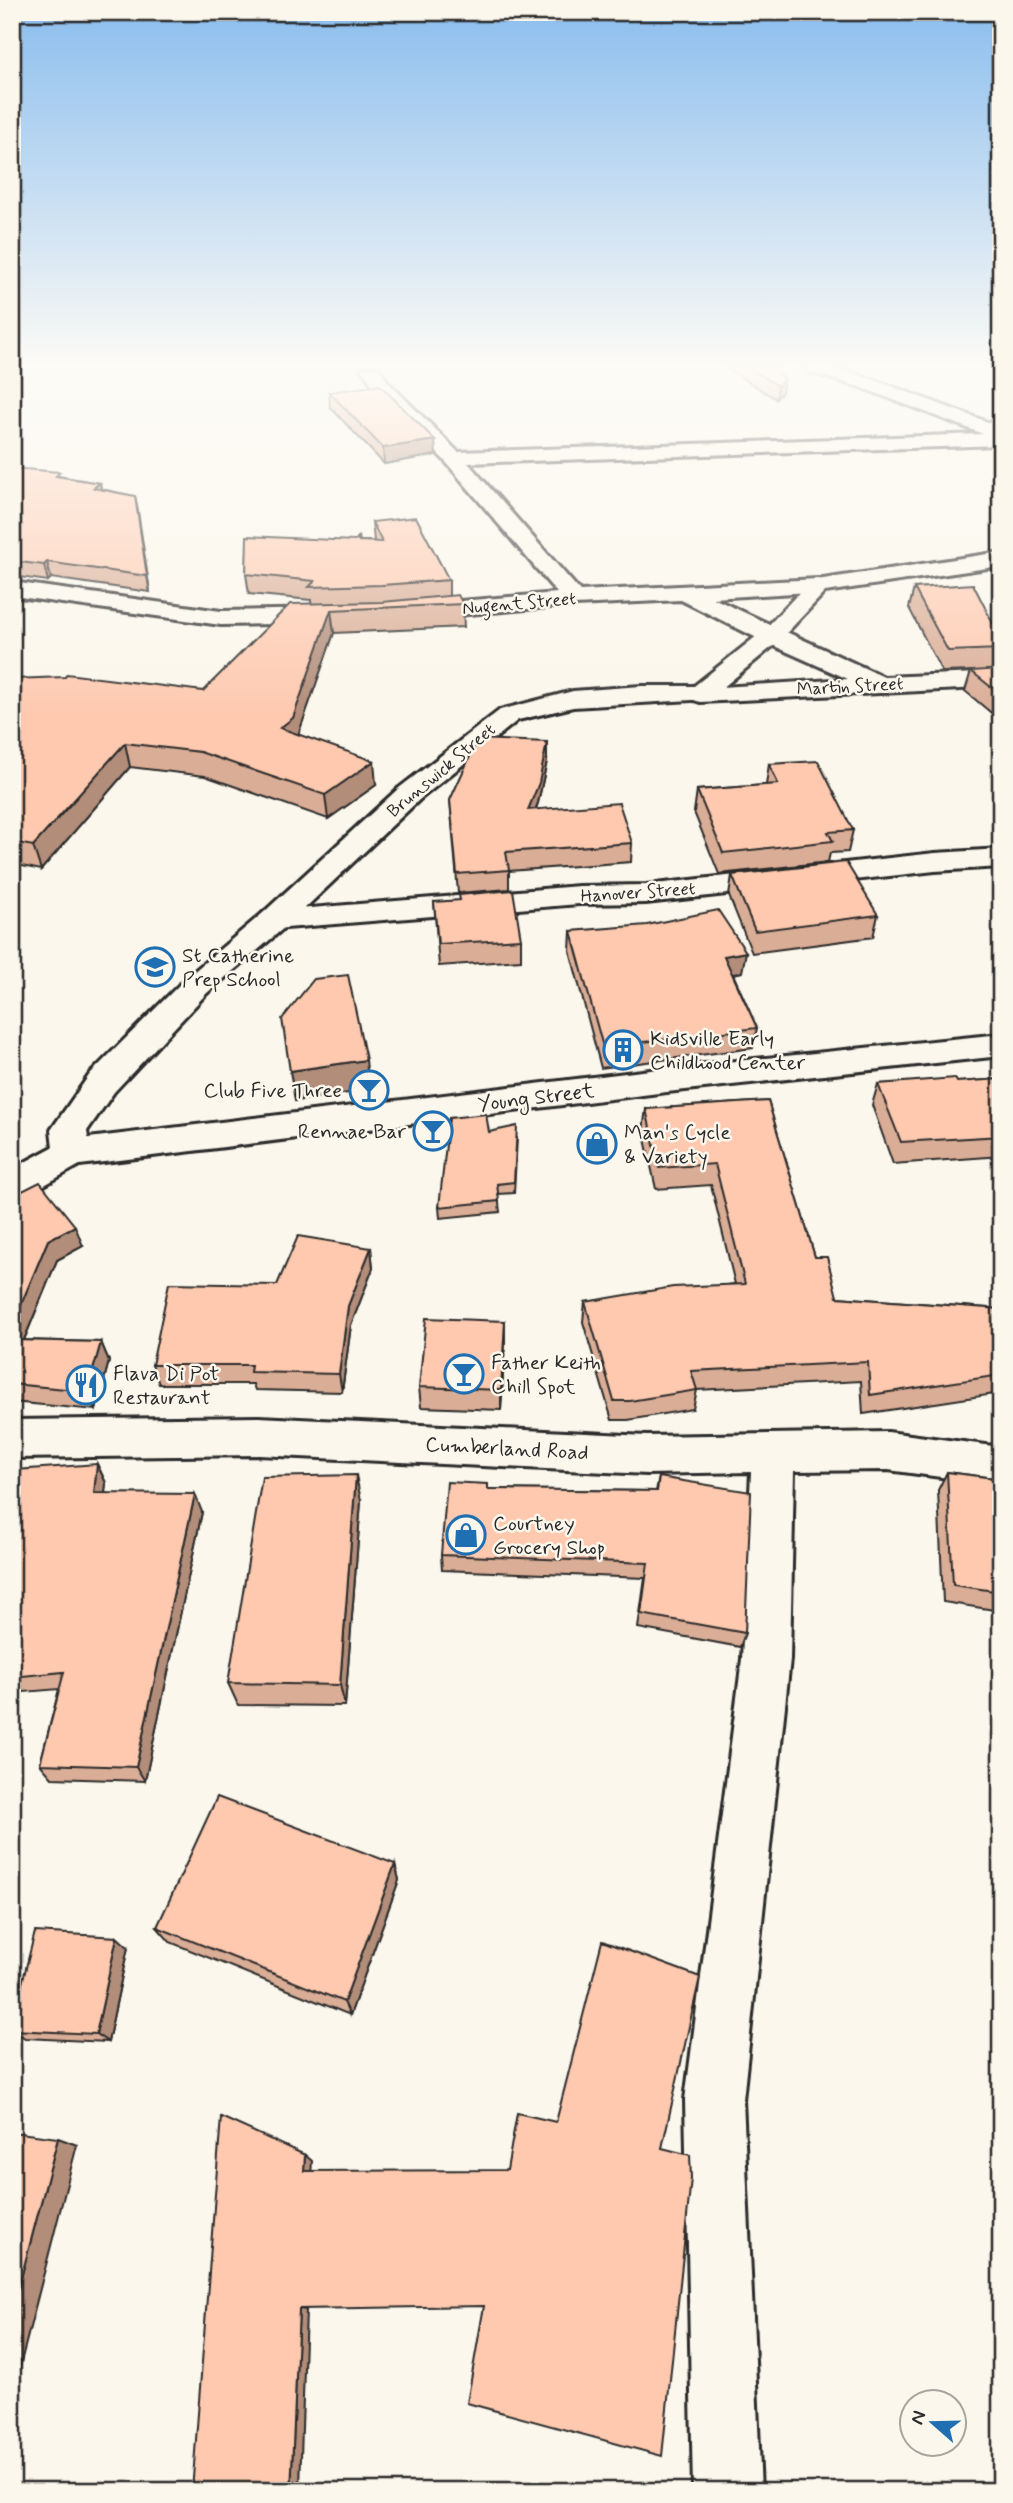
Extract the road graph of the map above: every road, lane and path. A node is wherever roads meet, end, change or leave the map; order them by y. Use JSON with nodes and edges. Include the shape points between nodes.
{"nodes":[{"id":1,"x":476,"y":485,"type":"edge"},
{"id":2,"x":1001,"y":559,"type":"edge"},
{"id":3,"x":818,"y":586,"type":"junction"},
{"id":4,"x":12,"y":589,"type":"edge"},
{"id":5,"x":687,"y":594,"type":"junction"},
{"id":6,"x":574,"y":598,"type":"junction"},
{"id":7,"x":357,"y":615,"type":"edge"},
{"id":8,"x":384,"y":615,"type":"edge"},
{"id":9,"x":771,"y":636,"type":"junction"},
{"id":10,"x":1001,"y":679,"type":"edge"},
{"id":11,"x":879,"y":684,"type":"junction"},
{"id":12,"x":700,"y":694,"type":"junction"},
{"id":13,"x":1001,"y":858,"type":"edge"},
{"id":14,"x":274,"y":920,"type":"junction"},
{"id":15,"x":1001,"y":1045,"type":"edge"},
{"id":16,"x":72,"y":1153,"type":"junction"},
{"id":17,"x":12,"y":1186,"type":"edge"},
{"id":18,"x":12,"y":1439,"type":"edge"},
{"id":19,"x":773,"y":1454,"type":"junction"},
{"id":20,"x":1001,"y":1466,"type":"edge"},
{"id":21,"x":727,"y":2491,"type":"edge"}],
"edges":[{"from":1,"to":6,"type":"street"},
{"from":2,"to":3,"type":"street"},
{"from":3,"to":5,"type":"street","name":"Nugent Street"},
{"from":3,"to":9,"type":"street"},
{"from":4,"to":7,"type":"street","via":[[221,618]]},
{"from":5,"to":6,"type":"street","name":"Nugent Street"},
{"from":5,"to":9,"type":"street"},
{"from":6,"to":8,"type":"street","name":"Nugent Street"},
{"from":9,"to":11,"type":"street"},
{"from":9,"to":12,"type":"street"},
{"from":10,"to":11,"type":"street","name":"Martin Street"},
{"from":11,"to":12,"type":"street","name":"Martin Street"},
{"from":12,"to":14,"type":"street","name":"Brunswick Street","via":[[573,699],[509,715],[409,794]]},
{"from":13,"to":14,"type":"street","name":"Hanover Street","via":[[646,894],[579,895]]},
{"from":14,"to":16,"type":"street","name":"Brunswick Street","via":[[197,986],[102,1083],[69,1130]]},
{"from":15,"to":16,"type":"street","name":"Young Street","via":[[667,1080]]},
{"from":16,"to":17,"type":"street"},
{"from":18,"to":19,"type":"street","name":"Cumberland Road","via":[[259,1436],[647,1455]]},
{"from":19,"to":20,"type":"street","name":"Cumberland Road","via":[[888,1451]]},
{"from":19,"to":21,"type":"street","via":[[766,1659],[714,2100]]}]}
